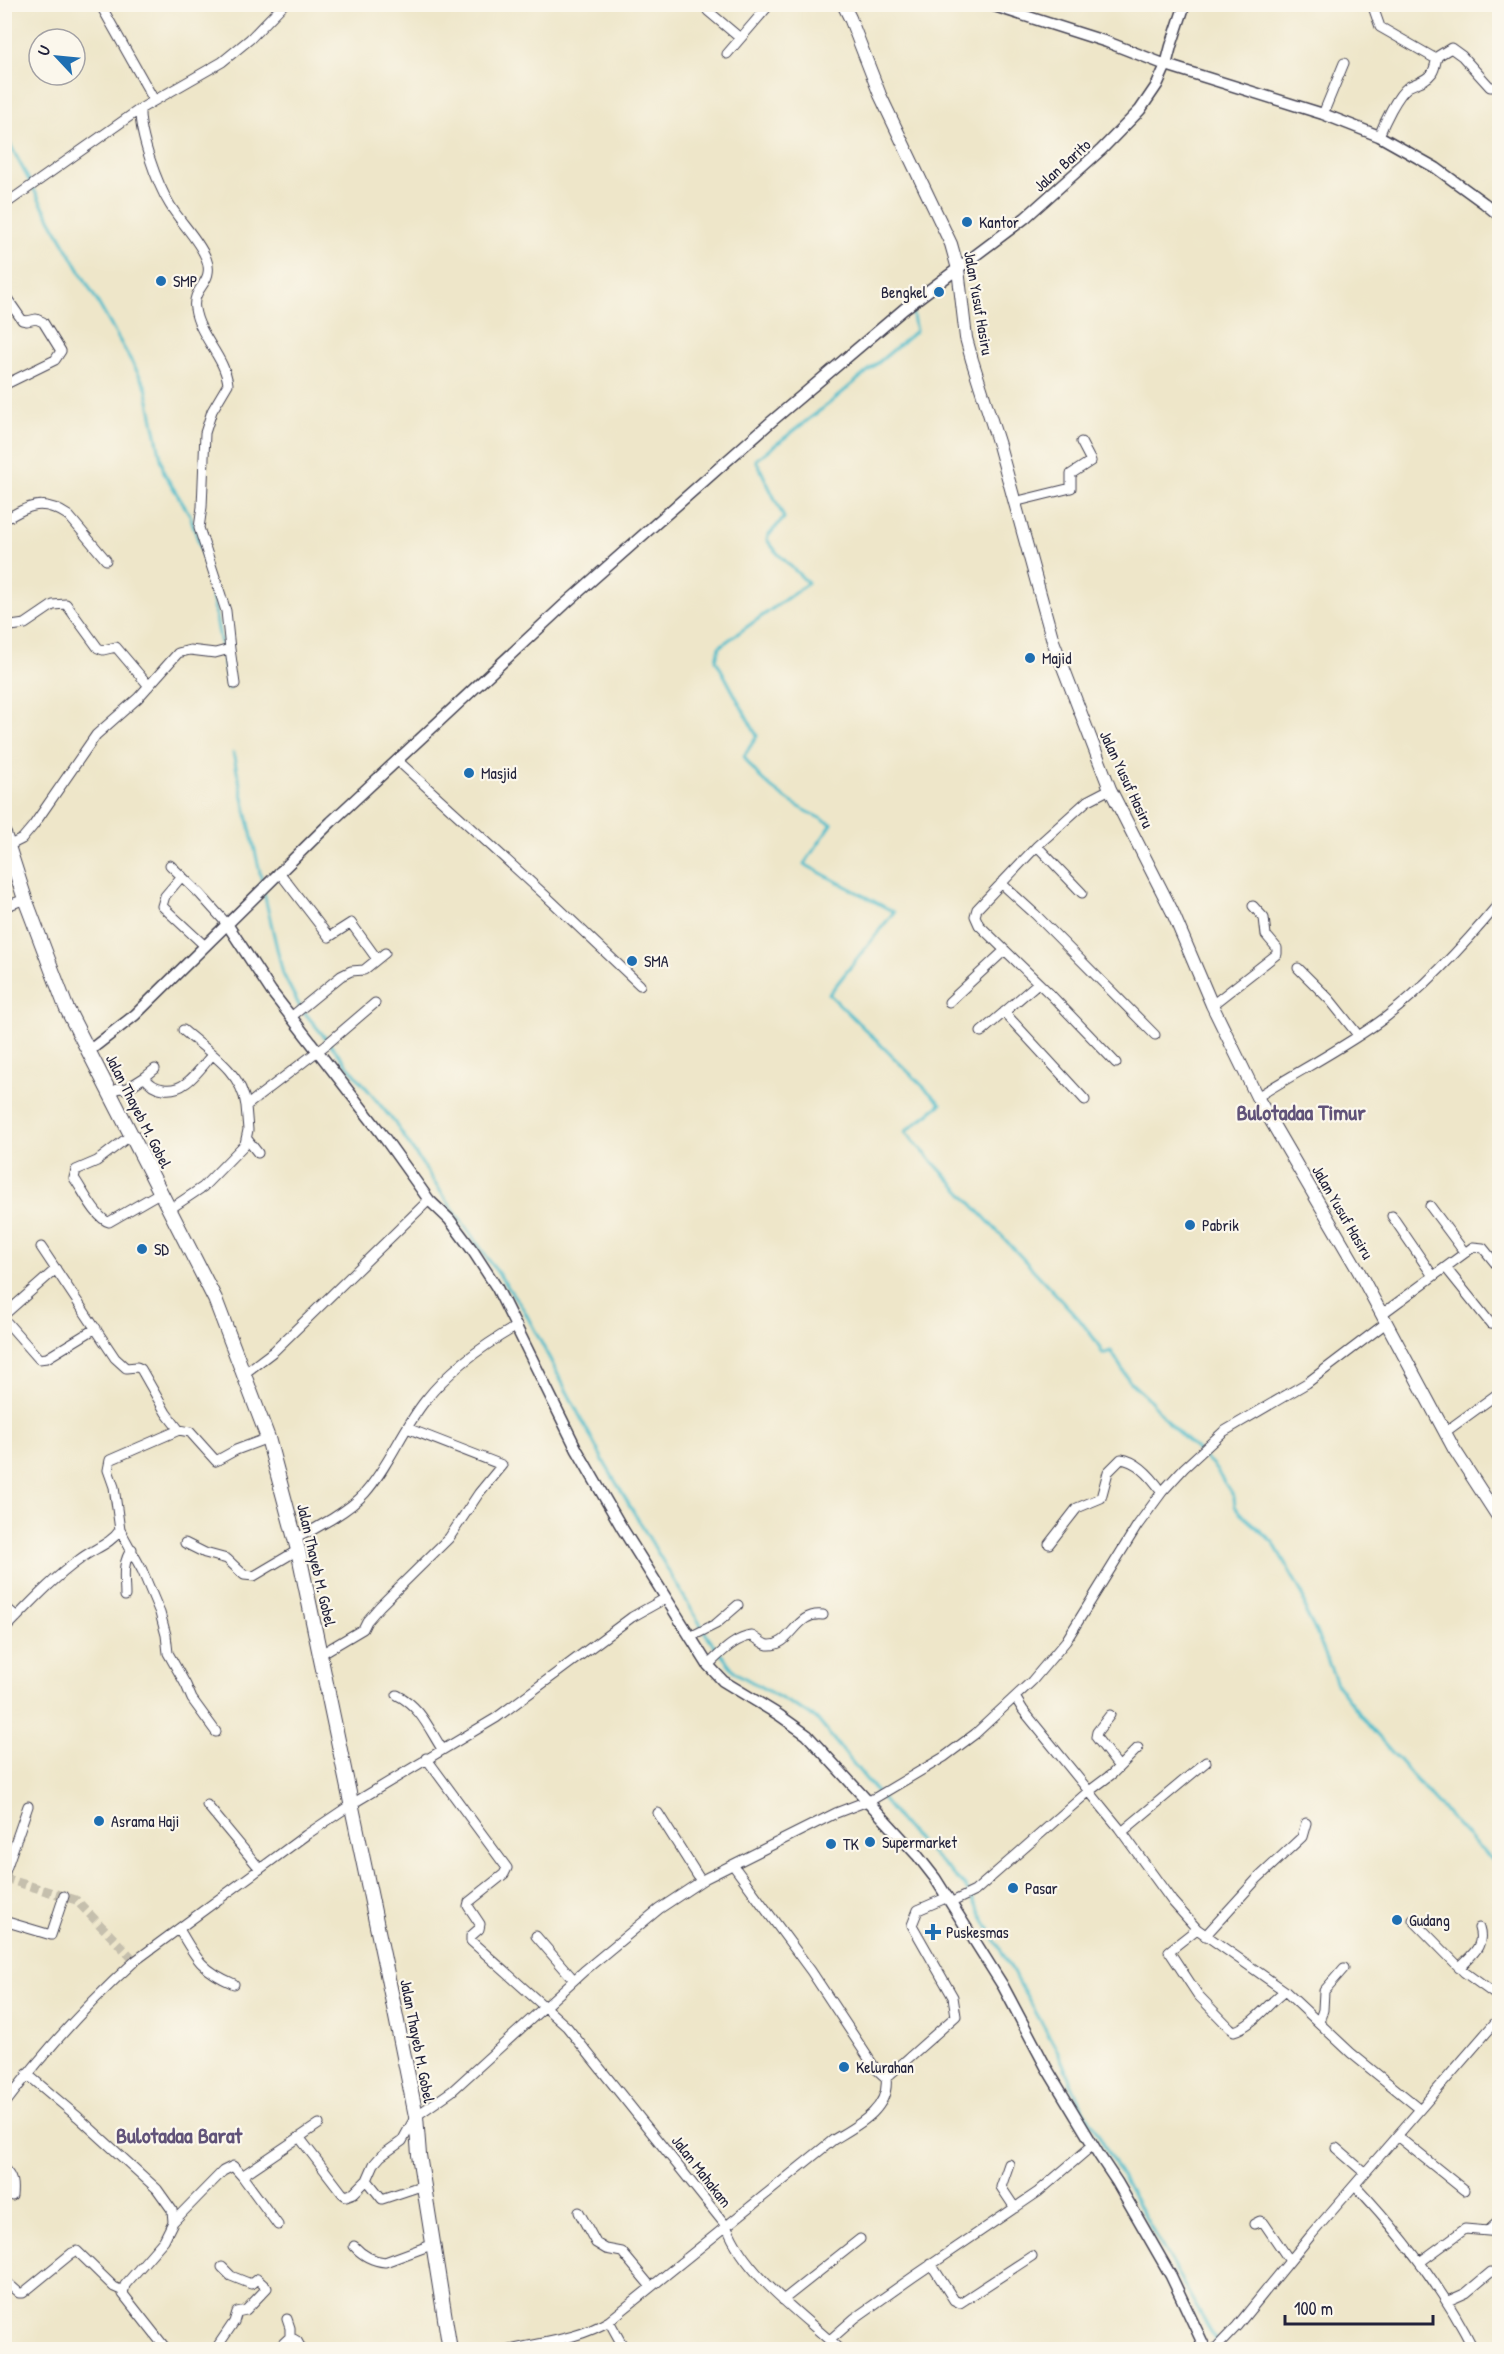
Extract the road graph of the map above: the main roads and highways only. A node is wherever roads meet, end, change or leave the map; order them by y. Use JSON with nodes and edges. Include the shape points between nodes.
{"nodes":[{"id":1,"x":843,"y":4,"type":"edge"},
{"id":2,"x":6,"y":840,"type":"edge"},
{"id":3,"x":1500,"y":1520,"type":"edge"},
{"id":4,"x":450,"y":2349,"type":"edge"}],
"edges":[{"from":1,"to":3,"type":"main road","name":"Jalan Yusuf Hasiru","via":[[880,95],[947,231],[958,269],[966,338],[1053,641],[1110,789],[1172,911],[1257,1097],[1445,1432]]},
{"from":2,"to":4,"type":"main road","name":"Jalan Thayeb M. Gobel","via":[[66,1007],[216,1299],[268,1438],[297,1544],[416,2116]]}]}
